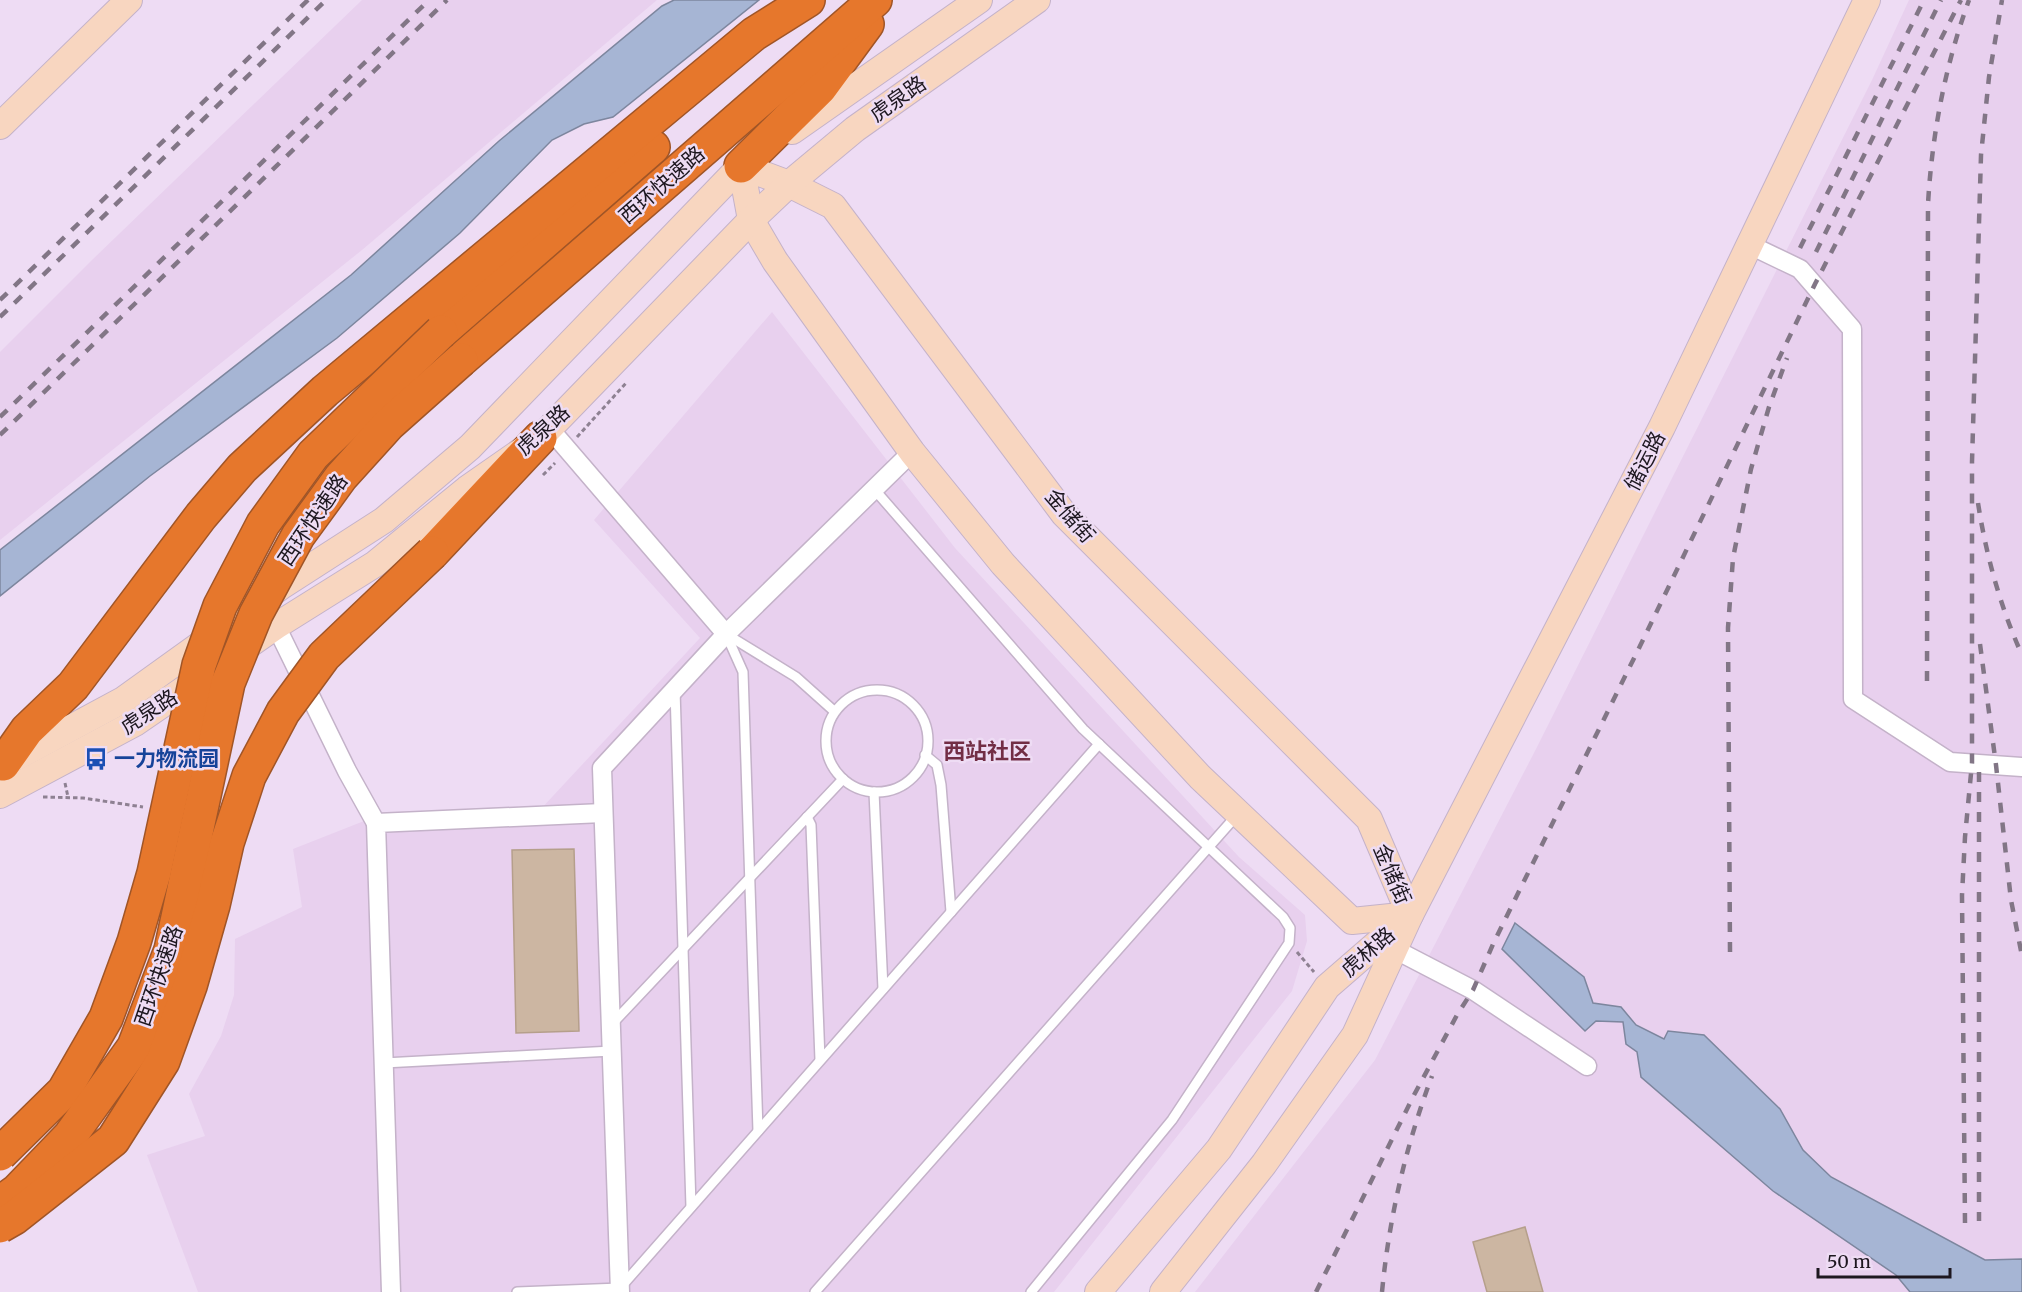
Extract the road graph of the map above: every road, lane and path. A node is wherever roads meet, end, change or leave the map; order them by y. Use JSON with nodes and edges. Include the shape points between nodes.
{"nodes":[{"id":1,"x":808,"y":0,"type":"edge"},
{"id":2,"x":821,"y":0,"type":"edge"},
{"id":3,"x":875,"y":0,"type":"edge"},
{"id":4,"x":884,"y":0,"type":"edge"},
{"id":5,"x":979,"y":0,"type":"edge"},
{"id":6,"x":1037,"y":0,"type":"edge"},
{"id":7,"x":1867,"y":0,"type":"edge"},
{"id":8,"x":115,"y":5,"type":"edge"},
{"id":9,"x":0,"y":126,"type":"edge"},
{"id":10,"x":741,"y":166,"type":"junction"},
{"id":11,"x":789,"y":184,"type":"junction"},
{"id":12,"x":751,"y":220,"type":"junction"},
{"id":13,"x":1750,"y":245,"type":"junction"},
{"id":14,"x":544,"y":433,"type":"junction"},
{"id":15,"x":912,"y":452,"type":"junction"},
{"id":16,"x":874,"y":489,"type":"junction"},
{"id":17,"x":276,"y":626,"type":"junction"},
{"id":18,"x":726,"y":634,"type":"junction"},
{"id":19,"x":675,"y":689,"type":"junction"},
{"id":20,"x":834,"y":711,"type":"junction"},
{"id":21,"x":1099,"y":744,"type":"junction"},
{"id":22,"x":925,"y":755,"type":"junction"},
{"id":23,"x":2022,"y":767,"type":"edge"},
{"id":24,"x":1,"y":775,"type":"edge"},
{"id":25,"x":843,"y":779,"type":"junction"},
{"id":26,"x":874,"y":792,"type":"junction"},
{"id":27,"x":603,"y":813,"type":"junction"},
{"id":28,"x":1238,"y":814,"type":"junction"},
{"id":29,"x":807,"y":817,"type":"junction"},
{"id":30,"x":376,"y":823,"type":"junction"},
{"id":31,"x":1208,"y":848,"type":"junction"},
{"id":32,"x":749,"y":878,"type":"junction"},
{"id":33,"x":951,"y":912,"type":"junction"},
{"id":34,"x":1410,"y":915,"type":"junction"},
{"id":35,"x":1289,"y":943,"type":"junction"},
{"id":36,"x":683,"y":949,"type":"junction"},
{"id":37,"x":1394,"y":949,"type":"junction"},
{"id":38,"x":1327,"y":987,"type":"junction"},
{"id":39,"x":883,"y":989,"type":"junction"},
{"id":40,"x":611,"y":1026,"type":"junction"},
{"id":41,"x":612,"y":1051,"type":"junction"},
{"id":42,"x":820,"y":1060,"type":"junction"},
{"id":43,"x":384,"y":1063,"type":"junction"},
{"id":44,"x":1587,"y":1066,"type":"dead end"},
{"id":45,"x":758,"y":1131,"type":"junction"},
{"id":46,"x":0,"y":1155,"type":"edge"},
{"id":47,"x":0,"y":1203,"type":"edge"},
{"id":48,"x":691,"y":1207,"type":"junction"},
{"id":49,"x":0,"y":1226,"type":"edge"},
{"id":50,"x":620,"y":1290,"type":"edge"},
{"id":51,"x":391,"y":1292,"type":"edge"},
{"id":52,"x":517,"y":1292,"type":"edge"},
{"id":53,"x":815,"y":1292,"type":"edge"},
{"id":54,"x":1031,"y":1292,"type":"edge"},
{"id":55,"x":1098,"y":1292,"type":"edge"},
{"id":56,"x":1163,"y":1292,"type":"edge"}],
"edges":[{"from":1,"to":24,"type":"highway","via":[[754,34],[325,391],[242,468],[73,686],[27,730]]},
{"from":2,"to":46,"type":"highway","name":"西环快速路","bridge":true,"via":[[441,332],[313,455],[263,524],[220,606],[199,665],[154,873],[106,1018],[64,1090]]},
{"from":3,"to":47,"type":"highway","name":"西环快速路","bridge":true,"via":[[388,424],[341,477],[293,545],[256,614],[228,683],[171,950],[134,1047],[70,1136],[17,1191]]},
{"from":4,"to":10,"type":"highway","via":[[820,88]]},
{"from":5,"to":10,"type":"street","name":"虎泉路"},
{"from":6,"to":11,"type":"street","name":"虎泉路","via":[[855,129]]},
{"from":7,"to":13,"type":"street","name":"储运路"},
{"from":8,"to":9,"type":"street"},
{"from":10,"to":11,"type":"street","name":"金储街"},
{"from":10,"to":12,"type":"street","name":"金储街"},
{"from":10,"to":24,"type":"street","name":"虎泉路","via":[[470,447],[384,520],[283,585],[123,700]]},
{"from":11,"to":12,"type":"street","name":"虎泉路"},
{"from":11,"to":34,"type":"street","name":"金储街","via":[[833,206],[1064,514],[1369,819]]},
{"from":12,"to":14,"type":"street","name":"虎泉路"},
{"from":12,"to":15,"type":"street","name":"金储街","via":[[775,261]]},
{"from":13,"to":23,"type":"street","via":[[1800,269],[1852,329],[1853,699],[1950,762]]},
{"from":13,"to":34,"type":"street","name":"储运路","via":[[1657,437]]},
{"from":14,"to":17,"type":"street","name":"虎泉路","via":[[375,564]]},
{"from":14,"to":18,"type":"street"},
{"from":14,"to":49,"type":"highway","bridge":true,"via":[[432,553],[324,656],[283,712],[249,776],[227,843],[190,986],[164,1061],[113,1140]]},
{"from":15,"to":16,"type":"street"},
{"from":15,"to":28,"type":"street","name":"金储街","via":[[1003,564]]},
{"from":16,"to":18,"type":"street"},
{"from":16,"to":21,"type":"lane"},
{"from":17,"to":24,"type":"street","name":"虎泉路","via":[[135,723]]},
{"from":17,"to":30,"type":"street"},
{"from":18,"to":19,"type":"street"},
{"from":18,"to":20,"type":"lane","via":[[796,677]]},
{"from":18,"to":32,"type":"lane","via":[[743,672]]},
{"from":19,"to":27,"type":"street","via":[[602,768]]},
{"from":19,"to":36,"type":"lane"},
{"from":20,"to":22,"type":"lane","via":[[862,691],[896,693],[921,714],[927,729]]},
{"from":20,"to":25,"type":"lane","via":[[825,744],[830,761]]},
{"from":21,"to":31,"type":"lane"},
{"from":21,"to":33,"type":"lane"},
{"from":22,"to":26,"type":"lane","via":[[914,776],[901,786]]},
{"from":22,"to":33,"type":"lane","via":[[937,765],[941,785]]},
{"from":25,"to":26,"type":"lane"},
{"from":25,"to":29,"type":"lane"},
{"from":26,"to":39,"type":"lane"},
{"from":27,"to":30,"type":"street"},
{"from":27,"to":40,"type":"street"},
{"from":28,"to":31,"type":"lane"},
{"from":28,"to":34,"type":"street","name":"金储街","via":[[1352,921]]},
{"from":29,"to":32,"type":"lane"},
{"from":29,"to":42,"type":"lane","via":[[811,825]]},
{"from":30,"to":43,"type":"street"},
{"from":31,"to":35,"type":"lane","via":[[1283,917],[1290,928]]},
{"from":31,"to":53,"type":"lane"},
{"from":32,"to":36,"type":"lane"},
{"from":32,"to":45,"type":"lane"},
{"from":33,"to":39,"type":"lane"},
{"from":34,"to":37,"type":"street","name":"虎林路"},
{"from":34,"to":38,"type":"street","name":"虎林路"},
{"from":35,"to":38,"type":"path"},
{"from":35,"to":54,"type":"lane","via":[[1172,1120]]},
{"from":36,"to":40,"type":"lane"},
{"from":36,"to":48,"type":"lane"},
{"from":37,"to":44,"type":"street","via":[[1473,990]]},
{"from":37,"to":56,"type":"street","name":"虎林路","via":[[1355,1035],[1264,1164]]},
{"from":38,"to":55,"type":"street","name":"虎林路","via":[[1219,1149]]},
{"from":39,"to":42,"type":"lane"},
{"from":40,"to":41,"type":"street"},
{"from":41,"to":43,"type":"lane"},
{"from":41,"to":50,"type":"street"},
{"from":42,"to":45,"type":"lane"},
{"from":43,"to":51,"type":"street"},
{"from":45,"to":48,"type":"lane"},
{"from":48,"to":50,"type":"lane"},
{"from":50,"to":52,"type":"lane"}]}
